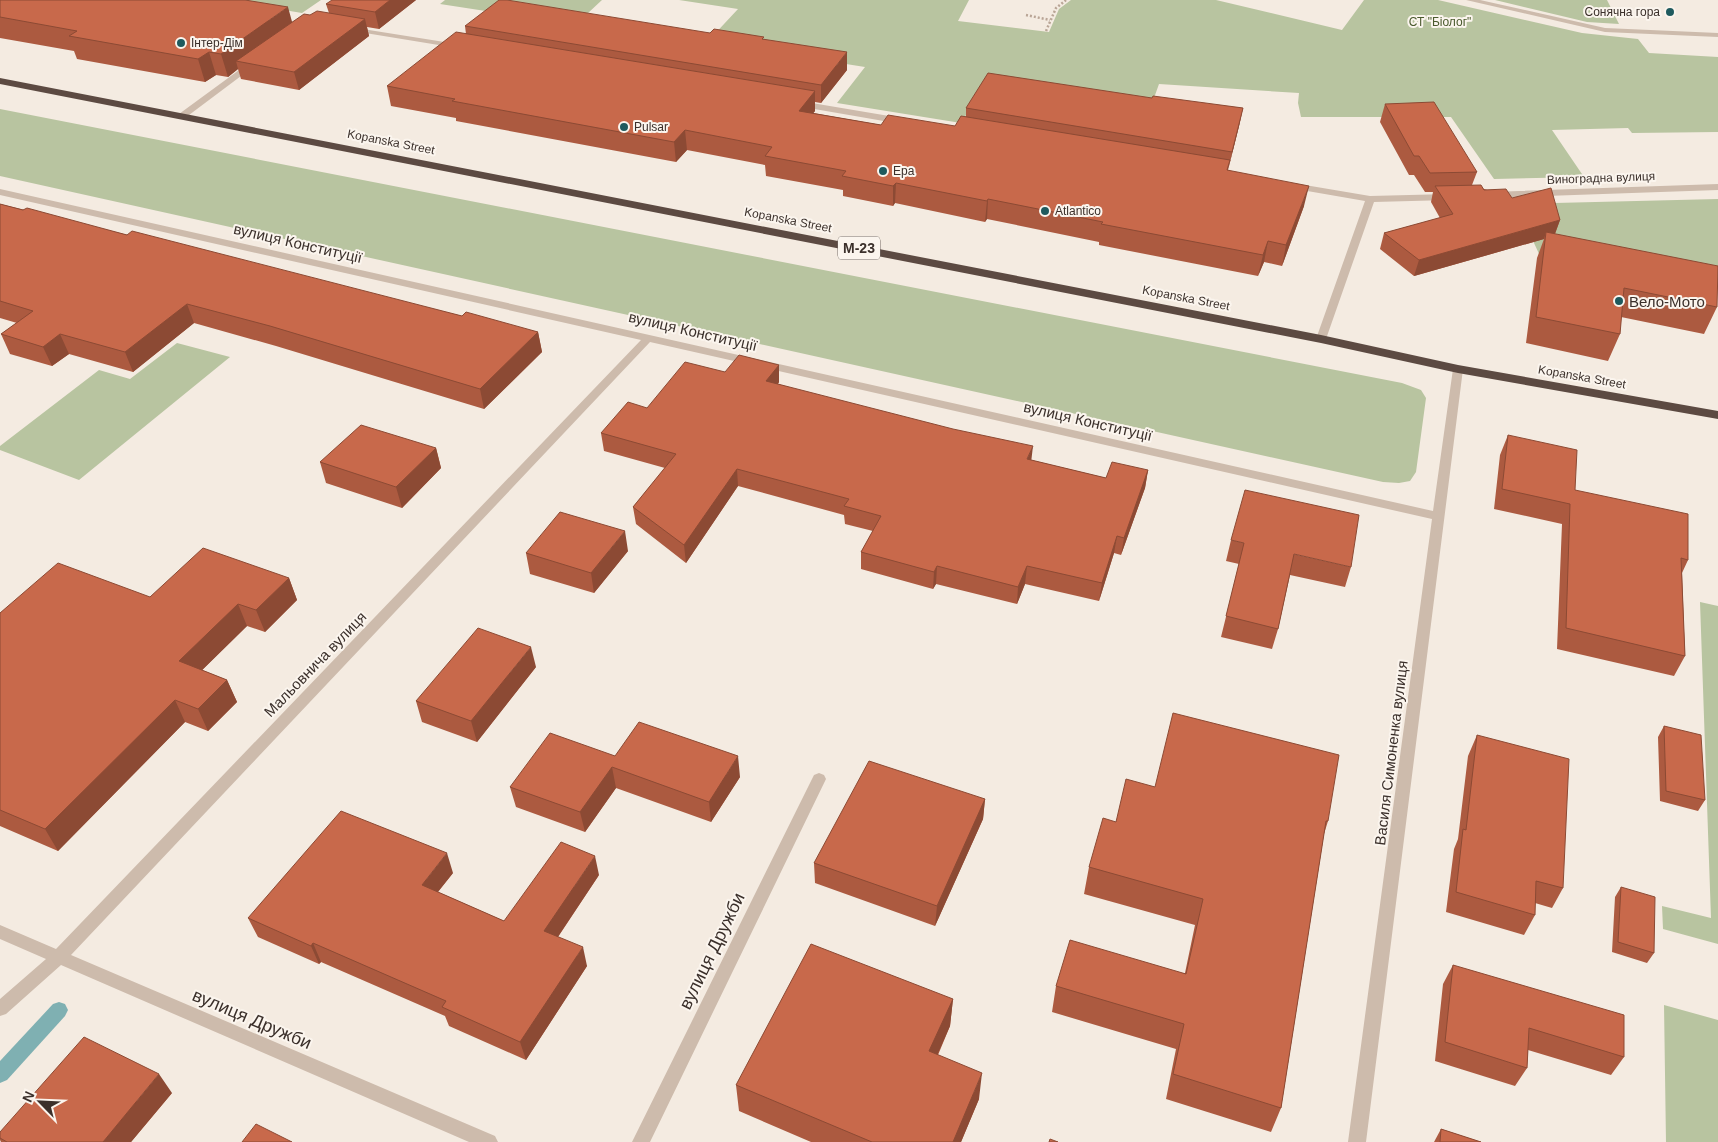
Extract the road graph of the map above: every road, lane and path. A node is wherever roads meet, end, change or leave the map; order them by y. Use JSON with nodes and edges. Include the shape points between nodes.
{"nodes":[{"id":1,"x":1066,"y":0,"type":"edge"},
{"id":2,"x":1470,"y":0,"type":"edge"},
{"id":3,"x":1026,"y":15,"type":"dead end"},
{"id":4,"x":1050,"y":20,"type":"junction"},
{"id":5,"x":341,"y":27,"type":"edge"},
{"id":6,"x":1046,"y":31,"type":"dead end"},
{"id":7,"x":1718,"y":35,"type":"edge"},
{"id":8,"x":469,"y":48,"type":"edge"},
{"id":9,"x":258,"y":61,"type":"edge"},
{"id":10,"x":0,"y":82,"type":"edge"},
{"id":11,"x":792,"y":103,"type":"edge"},
{"id":12,"x":182,"y":116,"type":"junction"},
{"id":13,"x":910,"y":122,"type":"edge"},
{"id":14,"x":1282,"y":185,"type":"edge"},
{"id":15,"x":1718,"y":187,"type":"edge"},
{"id":16,"x":0,"y":192,"type":"edge"},
{"id":17,"x":1480,"y":195,"type":"edge"},
{"id":18,"x":1460,"y":196,"type":"edge"},
{"id":19,"x":1370,"y":200,"type":"junction"},
{"id":20,"x":649,"y":337,"type":"junction"},
{"id":21,"x":1321,"y":338,"type":"junction"},
{"id":22,"x":1458,"y":369,"type":"junction"},
{"id":23,"x":1718,"y":414,"type":"edge"},
{"id":24,"x":1438,"y":516,"type":"junction"},
{"id":25,"x":819,"y":779,"type":"dead end"},
{"id":26,"x":0,"y":932,"type":"edge"},
{"id":27,"x":58,"y":958,"type":"junction"},
{"id":28,"x":0,"y":1009,"type":"edge"},
{"id":29,"x":489,"y":1142,"type":"edge"},
{"id":30,"x":641,"y":1142,"type":"edge"},
{"id":31,"x":1357,"y":1142,"type":"edge"}],
"edges":[{"from":1,"to":4,"type":"path","via":[[1056,8]]},
{"from":2,"to":7,"type":"street","via":[[1605,30]]},
{"from":3,"to":4,"type":"path"},
{"from":4,"to":6,"type":"path"},
{"from":5,"to":8,"type":"street"},
{"from":9,"to":12,"type":"street"},
{"from":10,"to":12,"type":"highway","name":"Kopanska Street","number":"М-23"},
{"from":11,"to":13,"type":"street"},
{"from":12,"to":21,"type":"highway","name":"Kopanska Street","number":"М-23"},
{"from":14,"to":19,"type":"street"},
{"from":15,"to":17,"type":"street","name":"Виноградна вулиця"},
{"from":16,"to":20,"type":"street","name":"вулиця Конституції"},
{"from":18,"to":19,"type":"street"},
{"from":19,"to":21,"type":"street"},
{"from":20,"to":24,"type":"street","name":"вулиця Конституції"},
{"from":20,"to":27,"type":"street","name":"Мальовнича вулиця"},
{"from":21,"to":22,"type":"highway","name":"Kopanska Street","number":"М-23"},
{"from":22,"to":23,"type":"highway","name":"Kopanska Street","number":"М-23"},
{"from":22,"to":24,"type":"street","name":"Василя Симоненка вулиця"},
{"from":24,"to":31,"type":"street","name":"Василя Симоненка вулиця"},
{"from":25,"to":30,"type":"street","name":"вулиця Дружби"},
{"from":26,"to":27,"type":"street","name":"вулиця Дружби"},
{"from":27,"to":28,"type":"street","name":"Мальовнича вулиця"},
{"from":27,"to":29,"type":"street","name":"вулиця Дружби"}]}
